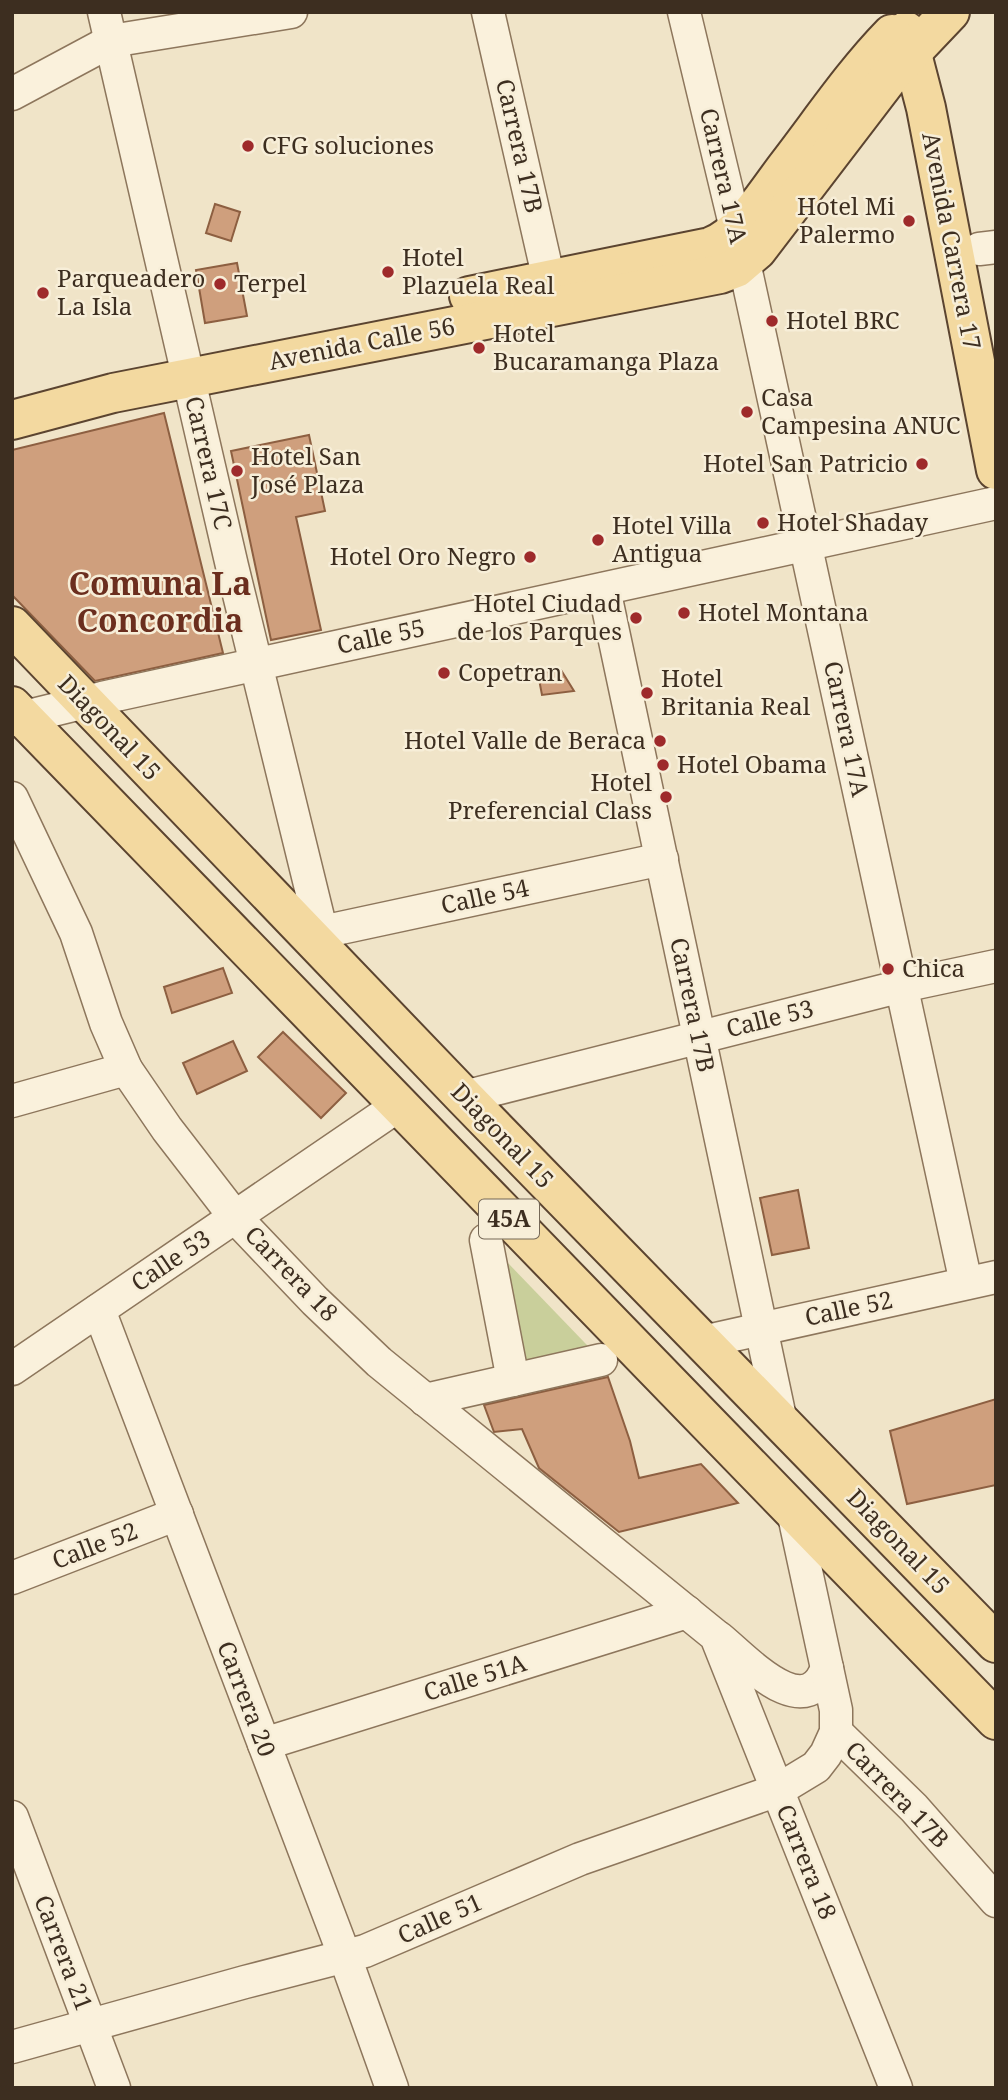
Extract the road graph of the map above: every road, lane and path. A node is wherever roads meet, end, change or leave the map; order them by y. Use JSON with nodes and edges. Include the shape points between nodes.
{"nodes":[{"id":1,"x":291,"y":12,"type":"edge"},
{"id":2,"x":488,"y":12,"type":"edge"},
{"id":3,"x":684,"y":12,"type":"edge"},
{"id":4,"x":921,"y":21,"type":"edge"},
{"id":5,"x":107,"y":26,"type":"edge"},
{"id":6,"x":12,"y":94,"type":"edge"},
{"id":7,"x":740,"y":246,"type":"junction"},
{"id":8,"x":988,"y":248,"type":"edge"},
{"id":9,"x":549,"y":280,"type":"junction"},
{"id":10,"x":996,"y":331,"type":"edge"},
{"id":11,"x":185,"y":367,"type":"junction"},
{"id":12,"x":12,"y":394,"type":"edge"},
{"id":13,"x":12,"y":420,"type":"edge"},
{"id":14,"x":996,"y":470,"type":"edge"},
{"id":15,"x":996,"y":503,"type":"edge"},
{"id":16,"x":805,"y":545,"type":"junction"},
{"id":17,"x":604,"y":589,"type":"junction"},
{"id":18,"x":12,"y":626,"type":"edge"},
{"id":19,"x":256,"y":664,"type":"junction"},
{"id":20,"x":84,"y":702,"type":"junction"},
{"id":21,"x":16,"y":714,"type":"edge"},
{"id":22,"x":12,"y":798,"type":"edge"},
{"id":23,"x":662,"y":859,"type":"junction"},
{"id":24,"x":319,"y":940,"type":"junction"},
{"id":25,"x":996,"y":966,"type":"edge"},
{"id":26,"x":902,"y":986,"type":"junction"},
{"id":27,"x":699,"y":1037,"type":"junction"},
{"id":28,"x":126,"y":1069,"type":"junction"},
{"id":29,"x":464,"y":1097,"type":"junction"},
{"id":30,"x":12,"y":1101,"type":"edge"},
{"id":31,"x":399,"y":1105,"type":"junction"},
{"id":32,"x":235,"y":1217,"type":"junction"},
{"id":33,"x":486,"y":1240,"type":"dead end"},
{"id":34,"x":981,"y":1280,"type":"edge"},
{"id":35,"x":99,"y":1310,"type":"junction"},
{"id":36,"x":761,"y":1329,"type":"junction"},
{"id":37,"x":702,"y":1342,"type":"junction"},
{"id":38,"x":601,"y":1360,"type":"dead end"},
{"id":39,"x":12,"y":1369,"type":"edge"},
{"id":40,"x":513,"y":1380,"type":"junction"},
{"id":41,"x":425,"y":1400,"type":"junction"},
{"id":42,"x":781,"y":1422,"type":"junction"},
{"id":43,"x":793,"y":1511,"type":"junction"},
{"id":44,"x":177,"y":1514,"type":"junction"},
{"id":45,"x":12,"y":1578,"type":"edge"},
{"id":46,"x":687,"y":1612,"type":"junction"},
{"id":47,"x":716,"y":1636,"type":"junction"},
{"id":48,"x":994,"y":1638,"type":"edge"},
{"id":49,"x":827,"y":1668,"type":"junction"},
{"id":50,"x":996,"y":1720,"type":"edge"},
{"id":51,"x":836,"y":1732,"type":"junction"},
{"id":52,"x":264,"y":1744,"type":"junction"},
{"id":53,"x":778,"y":1790,"type":"junction"},
{"id":54,"x":12,"y":1817,"type":"edge"},
{"id":55,"x":19,"y":1856,"type":"edge"},
{"id":56,"x":996,"y":1901,"type":"edge"},
{"id":57,"x":345,"y":1958,"type":"junction"},
{"id":58,"x":91,"y":2025,"type":"junction"},
{"id":59,"x":12,"y":2048,"type":"edge"},
{"id":60,"x":114,"y":2088,"type":"edge"},
{"id":61,"x":392,"y":2088,"type":"edge"},
{"id":62,"x":897,"y":2088,"type":"edge"}],
"edges":[{"from":1,"to":5,"type":"street"},
{"from":2,"to":9,"type":"street","name":"Carrera 17B"},
{"from":3,"to":7,"type":"street","name":"Carrera 17A"},
{"from":4,"to":7,"type":"main road","name":"Avenida Calle 56","via":[[893,72],[765,240]]},
{"from":4,"to":8,"type":"main road","name":"Avenida Carrera 17"},
{"from":4,"to":14,"type":"main road","name":"Avenida Carrera 17","via":[[926,108]]},
{"from":5,"to":6,"type":"street"},
{"from":5,"to":11,"type":"street","name":"Carrera 17C"},
{"from":7,"to":9,"type":"main road","name":"Avenida Calle 56","via":[[726,240]]},
{"from":7,"to":11,"type":"main road","name":"Avenida Calle 56","via":[[720,274]]},
{"from":7,"to":16,"type":"street","name":"Carrera 17A"},
{"from":8,"to":10,"type":"main road","name":"Avenida Carrera 17"},
{"from":9,"to":11,"type":"main road","name":"Avenida Calle 56"},
{"from":11,"to":12,"type":"main road","name":"Avenida Calle 56","via":[[52,383]]},
{"from":11,"to":13,"type":"main road","name":"Avenida Calle 56"},
{"from":11,"to":19,"type":"street","name":"Carrera 17C"},
{"from":15,"to":16,"type":"street","name":"Calle 55"},
{"from":16,"to":17,"type":"street","name":"Calle 55"},
{"from":16,"to":26,"type":"street","name":"Carrera 17A"},
{"from":17,"to":19,"type":"street","name":"Calle 55"},
{"from":17,"to":23,"type":"street","name":"Carrera 17B"},
{"from":18,"to":20,"type":"main road","name":"Diagonal 15","number":"45A"},
{"from":19,"to":20,"type":"street","name":"Calle 55"},
{"from":19,"to":24,"type":"street","name":"Carrera 17C"},
{"from":20,"to":21,"type":"street","name":"Calle 55"},
{"from":20,"to":24,"type":"main road","name":"Diagonal 15","number":"45A"},
{"from":21,"to":31,"type":"main road","number":"45A"},
{"from":22,"to":28,"type":"street","name":"Carrera 18","via":[[76,933]]},
{"from":23,"to":24,"type":"street","name":"Calle 54"},
{"from":23,"to":27,"type":"street","name":"Carrera 17B"},
{"from":24,"to":29,"type":"main road","name":"Diagonal 15","number":"45A"},
{"from":25,"to":26,"type":"street","name":"Calle 53"},
{"from":26,"to":27,"type":"street","name":"Calle 53"},
{"from":26,"to":34,"type":"street","name":"Carrera 17A"},
{"from":27,"to":29,"type":"street","name":"Calle 53"},
{"from":27,"to":36,"type":"street","name":"Carrera 17B"},
{"from":28,"to":30,"type":"street"},
{"from":28,"to":32,"type":"street","name":"Carrera 18"},
{"from":29,"to":37,"type":"main road","name":"Diagonal 15","number":"45A"},
{"from":31,"to":32,"type":"street","name":"Calle 53"},
{"from":31,"to":43,"type":"main road","number":"45A"},
{"from":32,"to":35,"type":"street","name":"Calle 53"},
{"from":32,"to":41,"type":"street","name":"Carrera 18","via":[[315,1301]]},
{"from":33,"to":40,"type":"street"},
{"from":34,"to":36,"type":"street","name":"Calle 52"},
{"from":35,"to":39,"type":"street","name":"Calle 53"},
{"from":35,"to":44,"type":"street","name":"Carrera 20"},
{"from":36,"to":37,"type":"street","name":"Calle 52"},
{"from":36,"to":42,"type":"street","name":"Carrera 17B"},
{"from":37,"to":42,"type":"main road","name":"Diagonal 15","number":"45A"},
{"from":38,"to":40,"type":"street"},
{"from":40,"to":41,"type":"street"},
{"from":41,"to":46,"type":"street","name":"Carrera 18"},
{"from":42,"to":48,"type":"main road","name":"Diagonal 15","number":"45A"},
{"from":43,"to":49,"type":"street","name":"Carrera 17B"},
{"from":43,"to":50,"type":"main road","number":"45A"},
{"from":44,"to":45,"type":"street","name":"Calle 52"},
{"from":44,"to":52,"type":"street","name":"Carrera 20"},
{"from":46,"to":47,"type":"street","name":"Carrera 18"},
{"from":46,"to":52,"type":"street","name":"Calle 51A"},
{"from":47,"to":49,"type":"street","name":"Carrera 18","via":[[781,1688],[796,1693],[822,1682]]},
{"from":47,"to":53,"type":"street","name":"Carrera 18"},
{"from":49,"to":51,"type":"street","name":"Carrera 17B"},
{"from":51,"to":53,"type":"street","name":"Calle 51","via":[[816,1767]]},
{"from":51,"to":56,"type":"street","name":"Carrera 17B","via":[[914,1808]]},
{"from":52,"to":57,"type":"street","name":"Carrera 20"},
{"from":53,"to":57,"type":"street","name":"Calle 51","via":[[580,1859]]},
{"from":53,"to":62,"type":"street","name":"Carrera 18"},
{"from":54,"to":55,"type":"street","name":"Carrera 21"},
{"from":55,"to":58,"type":"street","name":"Carrera 21"},
{"from":57,"to":58,"type":"street","name":"Calle 51"},
{"from":57,"to":61,"type":"street","name":"Carrera 20"},
{"from":58,"to":59,"type":"street","name":"Calle 51"},
{"from":58,"to":60,"type":"street","name":"Carrera 21"}]}
